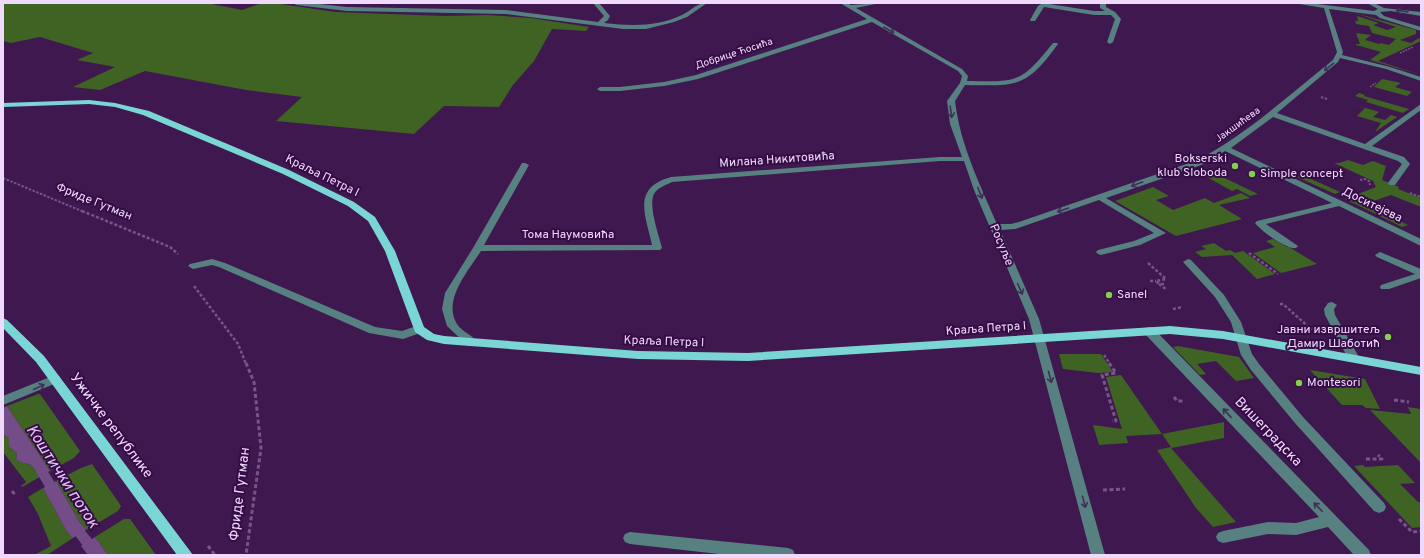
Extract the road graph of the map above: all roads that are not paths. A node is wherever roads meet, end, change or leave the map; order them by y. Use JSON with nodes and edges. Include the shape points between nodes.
{"nodes":[{"id":1,"x":296,"y":3,"type":"edge"},
{"id":2,"x":596,"y":3,"type":"edge"},
{"id":3,"x":704,"y":3,"type":"edge"},
{"id":4,"x":843,"y":3,"type":"edge"},
{"id":5,"x":877,"y":3,"type":"edge"},
{"id":6,"x":1102,"y":3,"type":"edge"},
{"id":7,"x":1296,"y":3,"type":"edge"},
{"id":8,"x":1370,"y":3,"type":"edge"},
{"id":9,"x":1042,"y":4,"type":"edge"},
{"id":10,"x":851,"y":7,"type":"junction"},
{"id":11,"x":1326,"y":7,"type":"junction"},
{"id":12,"x":1382,"y":9,"type":"junction"},
{"id":13,"x":1113,"y":13,"type":"junction"},
{"id":14,"x":1377,"y":13,"type":"junction"},
{"id":15,"x":1421,"y":14,"type":"edge"},
{"id":16,"x":870,"y":20,"type":"junction"},
{"id":17,"x":1033,"y":20,"type":"dead end"},
{"id":18,"x":599,"y":24,"type":"junction"},
{"id":19,"x":1421,"y":29,"type":"edge"},
{"id":20,"x":1110,"y":42,"type":"dead end"},
{"id":21,"x":1055,"y":44,"type":"dead end"},
{"id":22,"x":1339,"y":56,"type":"junction"},
{"id":23,"x":1421,"y":79,"type":"edge"},
{"id":24,"x":963,"y":83,"type":"junction"},
{"id":25,"x":600,"y":89,"type":"dead end"},
{"id":26,"x":3,"y":105,"type":"edge"},
{"id":27,"x":1421,"y":106,"type":"edge"},
{"id":28,"x":1272,"y":114,"type":"junction"},
{"id":29,"x":1366,"y":147,"type":"junction"},
{"id":30,"x":1225,"y":148,"type":"junction"},
{"id":31,"x":967,"y":159,"type":"junction"},
{"id":32,"x":525,"y":165,"type":"dead end"},
{"id":33,"x":1392,"y":183,"type":"dead end"},
{"id":34,"x":1099,"y":197,"type":"junction"},
{"id":35,"x":1341,"y":203,"type":"junction"},
{"id":36,"x":994,"y":227,"type":"junction"},
{"id":37,"x":1421,"y":243,"type":"edge"},
{"id":38,"x":1293,"y":246,"type":"dead end"},
{"id":39,"x":478,"y":248,"type":"junction"},
{"id":40,"x":657,"y":248,"type":"joint"},
{"id":41,"x":1101,"y":252,"type":"dead end"},
{"id":42,"x":1380,"y":255,"type":"dead end"},
{"id":43,"x":1188,"y":262,"type":"dead end"},
{"id":44,"x":193,"y":266,"type":"road end"},
{"id":45,"x":1418,"y":276,"type":"edge"},
{"id":46,"x":1421,"y":284,"type":"edge"},
{"id":47,"x":1384,"y":287,"type":"dead end"},
{"id":48,"x":1332,"y":305,"type":"dead end"},
{"id":49,"x":3,"y":322,"type":"edge"},
{"id":50,"x":419,"y":329,"type":"junction"},
{"id":51,"x":1150,"y":331,"type":"junction"},
{"id":52,"x":1241,"y":338,"type":"junction"},
{"id":53,"x":1040,"y":339,"type":"junction"},
{"id":54,"x":472,"y":343,"type":"junction"},
{"id":55,"x":1354,"y":359,"type":"junction"},
{"id":56,"x":1421,"y":371,"type":"edge"},
{"id":57,"x":55,"y":379,"type":"junction"},
{"id":58,"x":3,"y":402,"type":"edge"},
{"id":59,"x":1379,"y":506,"type":"dead end"},
{"id":60,"x":1331,"y":520,"type":"junction"},
{"id":61,"x":630,"y":538,"type":"dead end"},
{"id":62,"x":1223,"y":538,"type":"dead end"},
{"id":63,"x":186,"y":555,"type":"edge"},
{"id":64,"x":788,"y":555,"type":"edge"},
{"id":65,"x":1098,"y":555,"type":"edge"},
{"id":66,"x":1364,"y":555,"type":"edge"}],
"edges":[{"from":1,"to":18,"type":"street","via":[[347,9],[506,12]]},
{"from":2,"to":18,"type":"street","via":[[607,16]]},
{"from":3,"to":18,"type":"street","via":[[685,16],[659,25],[622,27]]},
{"from":4,"to":10,"type":"street"},
{"from":5,"to":10,"type":"street"},
{"from":6,"to":13,"type":"street","via":[[1103,8]]},
{"from":7,"to":11,"type":"street"},
{"from":8,"to":12,"type":"street"},
{"from":9,"to":13,"type":"street","via":[[1094,13]]},
{"from":9,"to":17,"type":"street"},
{"from":10,"to":16,"type":"street"},
{"from":11,"to":14,"type":"street"},
{"from":11,"to":22,"type":"street","via":[[1339,45]]},
{"from":12,"to":14,"type":"street"},
{"from":15,"to":12,"type":"street","one_way":true},
{"from":13,"to":20,"type":"street","via":[[1118,19]]},
{"from":14,"to":19,"type":"street","via":[[1382,17]]},
{"from":16,"to":24,"type":"street","one_way":true,"via":[[960,70],[965,76]]},
{"from":16,"to":25,"type":"street","name":"Добрице Ћосића","via":[[698,77],[664,84]]},
{"from":21,"to":24,"type":"street","via":[[1022,79]]},
{"from":22,"to":23,"type":"street"},
{"from":22,"to":28,"type":"street","name":"Јакшићева","one_way":true},
{"from":24,"to":31,"type":"street","name":"Росуље","one_way":true,"via":[[953,95],[950,106]]},
{"from":26,"to":50,"type":"main road","name":"Краља Петра I","via":[[89,102],[146,113],[286,172],[351,204],[372,219],[390,251]]},
{"from":27,"to":29,"type":"street"},
{"from":28,"to":29,"type":"street"},
{"from":28,"to":30,"type":"street","name":"Јакшићева"},
{"from":29,"to":33,"type":"street","via":[[1406,164]]},
{"from":30,"to":34,"type":"street","name":"Јакшићева","one_way":true,"via":[[1201,162]]},
{"from":30,"to":35,"type":"street","name":"Доситејева"},
{"from":31,"to":36,"type":"street","name":"Росуље","one_way":true},
{"from":31,"to":40,"type":"street","name":"Милана Никитовића","via":[[671,180],[658,185],[650,193],[648,202]]},
{"from":32,"to":39,"type":"street"},
{"from":34,"to":36,"type":"street","name":"Јакшићева","one_way":true,"via":[[1012,227]]},
{"from":34,"to":41,"type":"street","via":[[1161,232],[1137,243]]},
{"from":35,"to":37,"type":"street","name":"Доситејева"},
{"from":35,"to":38,"type":"street","via":[[1260,223]]},
{"from":36,"to":53,"type":"street","name":"Росуље","one_way":true},
{"from":39,"to":40,"type":"street","name":"Тома Наумовића"},
{"from":39,"to":54,"type":"street","via":[[450,293],[447,309],[452,326]]},
{"from":42,"to":45,"type":"street"},
{"from":43,"to":52,"type":"street","via":[[1219,295],[1236,322]]},
{"from":44,"to":50,"type":"street","via":[[212,262],[222,265],[373,330],[403,335]]},
{"from":45,"to":46,"type":"street"},
{"from":45,"to":47,"type":"street"},
{"from":48,"to":55,"type":"street","via":[[1329,312]]},
{"from":49,"to":57,"type":"main road","name":"Ужичке републике","via":[[40,359]]},
{"from":50,"to":54,"type":"main road","name":"Краља Петра I","via":[[431,337]]},
{"from":51,"to":52,"type":"main road","name":"Краља Петра I","via":[[1199,332]]},
{"from":51,"to":53,"type":"main road","name":"Краља Петра I"},
{"from":60,"to":51,"type":"street","name":"Вишеградска","one_way":true},
{"from":52,"to":55,"type":"main road","name":"Краља Петра I"},
{"from":52,"to":59,"type":"street","via":[[1255,367],[1305,427]]},
{"from":53,"to":54,"type":"main road","name":"Краља Петра I","via":[[748,357],[638,355]]},
{"from":53,"to":65,"type":"street","name":"Росуље","one_way":true},
{"from":55,"to":56,"type":"main road","name":"Краља Петра I"},
{"from":58,"to":57,"type":"street","one_way":true},
{"from":57,"to":63,"type":"main road","name":"Ужичке републике"},
{"from":60,"to":62,"type":"street","via":[[1296,529],[1268,528]]},
{"from":60,"to":66,"type":"street","name":"Вишеградска"},
{"from":61,"to":64,"type":"street"}]}
